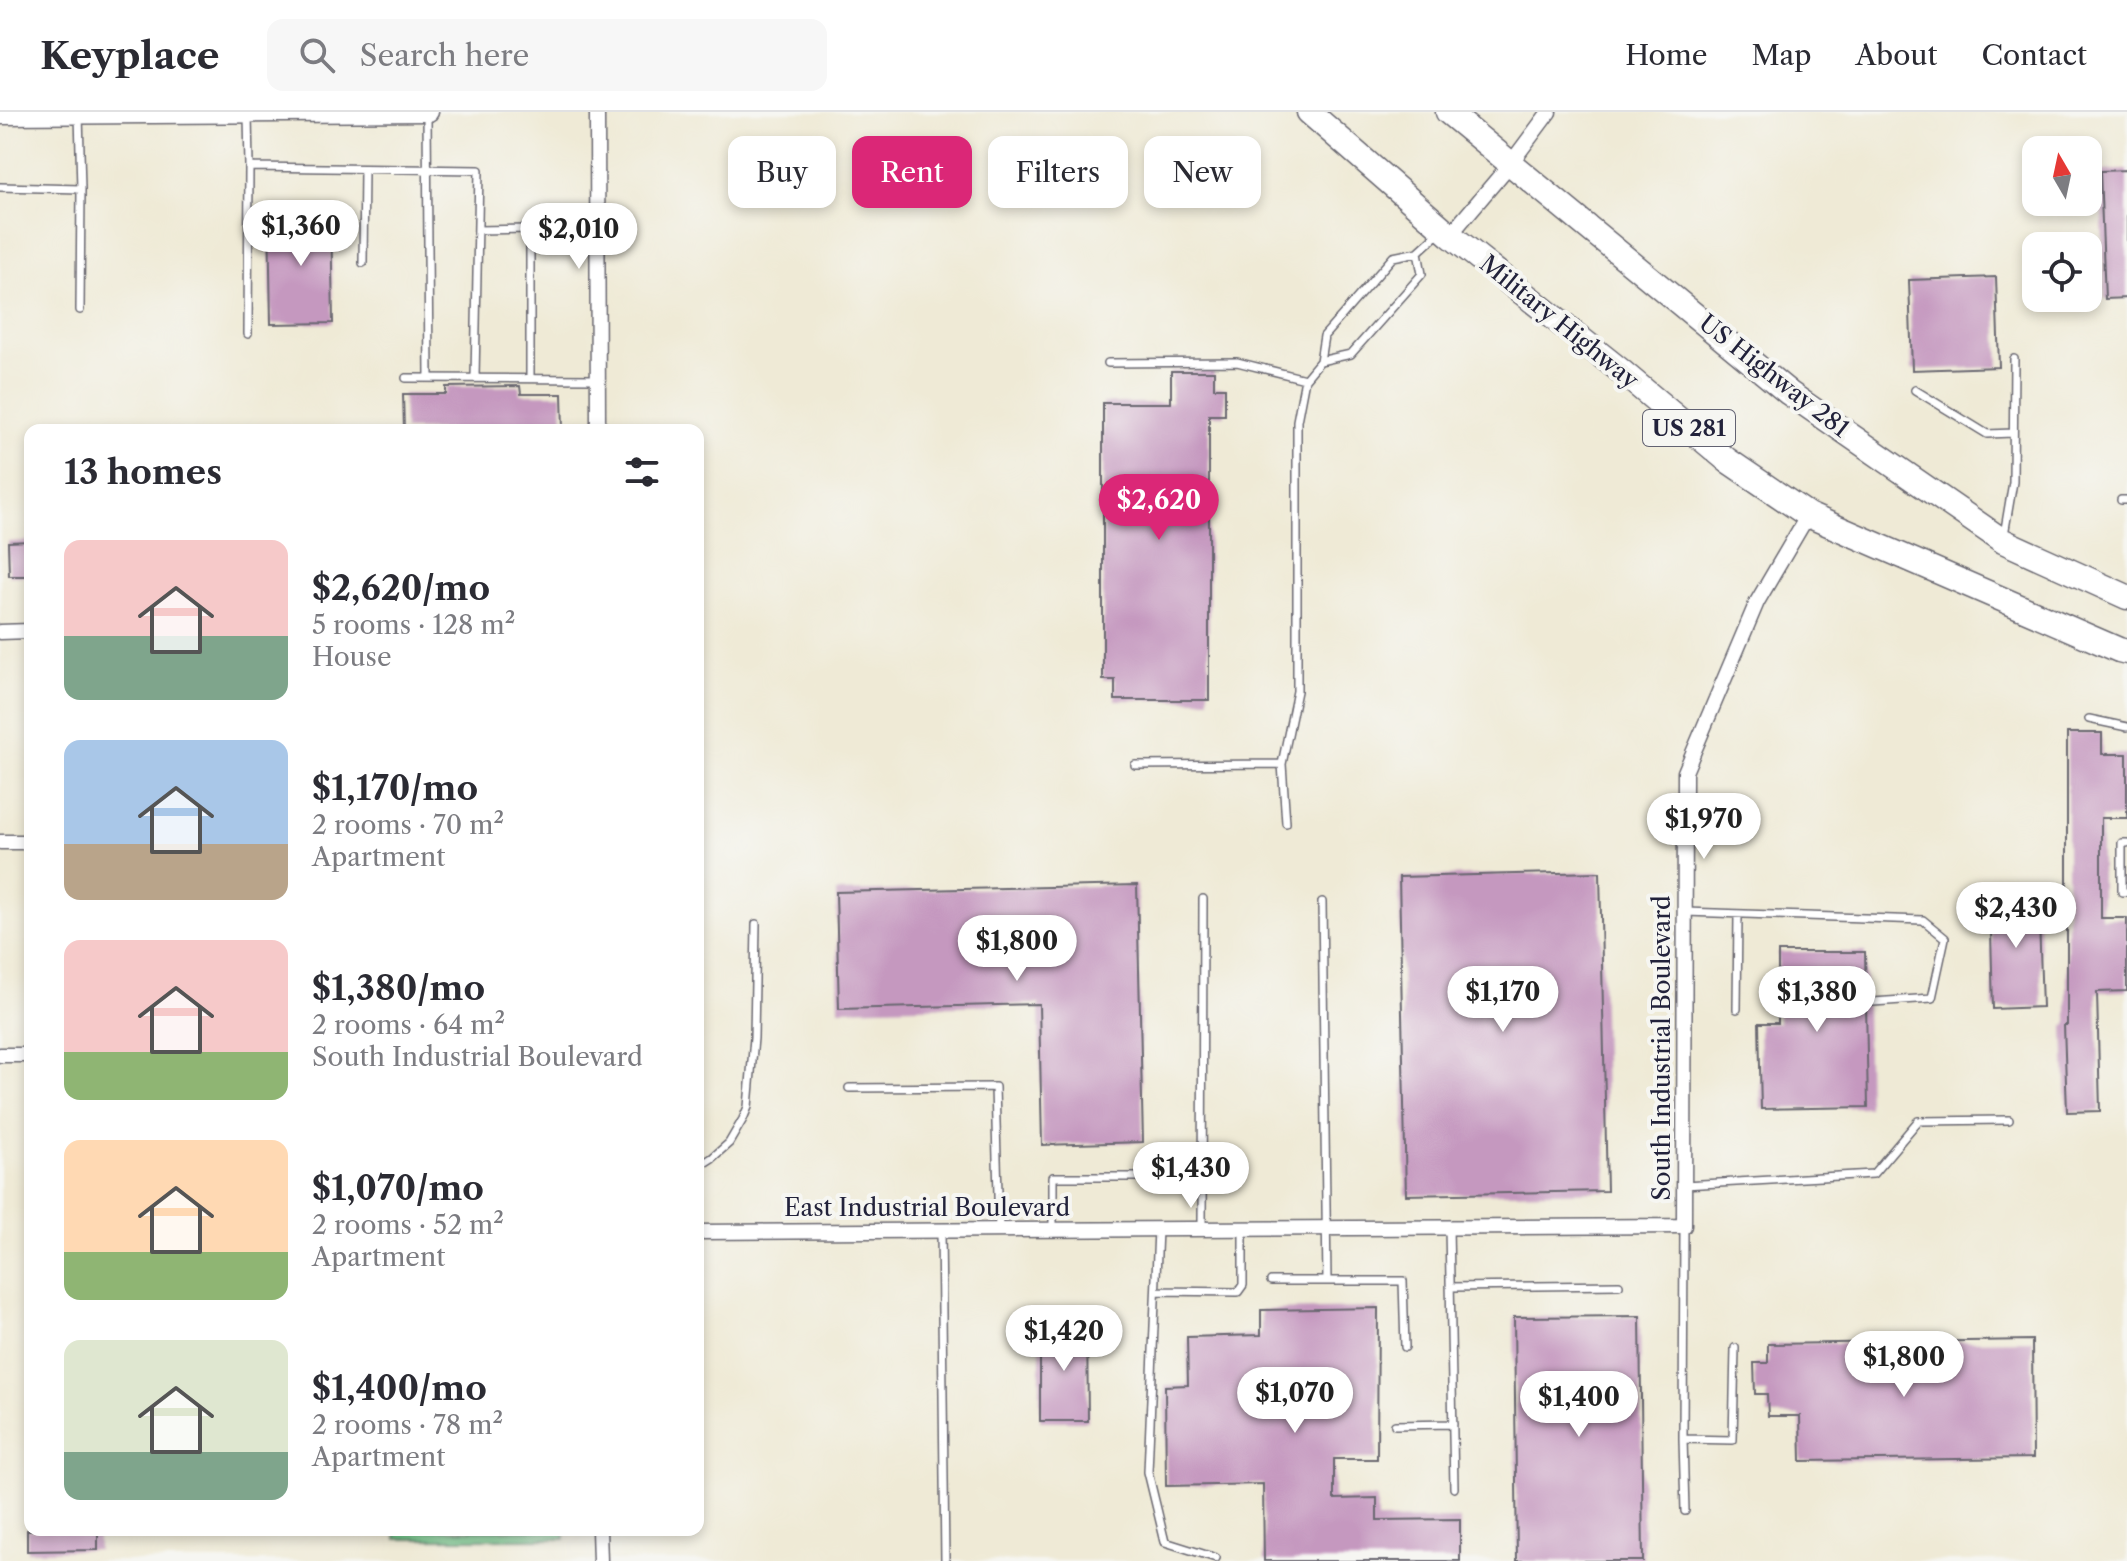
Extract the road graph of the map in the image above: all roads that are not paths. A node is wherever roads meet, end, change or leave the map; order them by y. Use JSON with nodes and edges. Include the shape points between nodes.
{"nodes":[{"id":1,"x":428,"y":112,"type":"edge"},
{"id":2,"x":597,"y":112,"type":"edge"},
{"id":3,"x":1309,"y":112,"type":"edge"},
{"id":4,"x":1448,"y":112,"type":"edge"},
{"id":5,"x":1549,"y":112,"type":"edge"},
{"id":6,"x":78,"y":113,"type":"edge"},
{"id":7,"x":3,"y":114,"type":"edge"},
{"id":8,"x":248,"y":114,"type":"edge"},
{"id":9,"x":1511,"y":163,"type":"junction"},
{"id":10,"x":249,"y":167,"type":"junction"},
{"id":11,"x":364,"y":169,"type":"junction"},
{"id":12,"x":427,"y":169,"type":"junction"},
{"id":13,"x":0,"y":187,"type":"edge"},
{"id":14,"x":81,"y":189,"type":"junction"},
{"id":15,"x":478,"y":230,"type":"junction"},
{"id":16,"x":1446,"y":232,"type":"junction"},
{"id":17,"x":1418,"y":252,"type":"junction"},
{"id":18,"x":363,"y":263,"type":"dead end"},
{"id":19,"x":80,"y":310,"type":"dead end"},
{"id":20,"x":248,"y":334,"type":"dead end"},
{"id":21,"x":2014,"y":359,"type":"dead end"},
{"id":22,"x":1320,"y":361,"type":"junction"},
{"id":23,"x":1108,"y":363,"type":"dead end"},
{"id":24,"x":406,"y":378,"type":"dead end"},
{"id":25,"x":429,"y":378,"type":"junction"},
{"id":26,"x":475,"y":378,"type":"junction"},
{"id":27,"x":530,"y":378,"type":"junction"},
{"id":28,"x":598,"y":379,"type":"junction"},
{"id":29,"x":1305,"y":379,"type":"junction"},
{"id":30,"x":1915,"y":390,"type":"dead end"},
{"id":31,"x":598,"y":424,"type":"edge"},
{"id":32,"x":2013,"y":433,"type":"junction"},
{"id":33,"x":1808,"y":515,"type":"junction"},
{"id":34,"x":2003,"y":541,"type":"junction"},
{"id":35,"x":2127,"y":597,"type":"edge"},
{"id":36,"x":24,"y":631,"type":"edge"},
{"id":37,"x":0,"y":632,"type":"edge"},
{"id":38,"x":2127,"y":652,"type":"edge"},
{"id":39,"x":2089,"y":719,"type":"dead end"},
{"id":40,"x":2127,"y":727,"type":"edge"},
{"id":41,"x":1282,"y":764,"type":"junction"},
{"id":42,"x":1135,"y":765,"type":"dead end"},
{"id":43,"x":1286,"y":823,"type":"dead end"},
{"id":44,"x":0,"y":842,"type":"edge"},
{"id":45,"x":24,"y":842,"type":"edge"},
{"id":46,"x":2127,"y":843,"type":"edge"},
{"id":47,"x":2127,"y":892,"type":"edge"},
{"id":48,"x":1203,"y":899,"type":"dead end"},
{"id":49,"x":1322,"y":902,"type":"dead end"},
{"id":50,"x":1685,"y":912,"type":"junction"},
{"id":51,"x":1738,"y":914,"type":"junction"},
{"id":52,"x":756,"y":924,"type":"dead end"},
{"id":53,"x":1873,"y":1002,"type":"dead end"},
{"id":54,"x":1737,"y":1009,"type":"dead end"},
{"id":55,"x":0,"y":1055,"type":"edge"},
{"id":56,"x":24,"y":1055,"type":"edge"},
{"id":57,"x":849,"y":1088,"type":"dead end"},
{"id":58,"x":2009,"y":1120,"type":"dead end"},
{"id":59,"x":704,"y":1163,"type":"edge"},
{"id":60,"x":1203,"y":1177,"type":"junction"},
{"id":61,"x":1684,"y":1185,"type":"junction"},
{"id":62,"x":1684,"y":1226,"type":"junction"},
{"id":63,"x":1449,"y":1227,"type":"junction"},
{"id":64,"x":1243,"y":1228,"type":"junction"},
{"id":65,"x":1326,"y":1228,"type":"junction"},
{"id":66,"x":1158,"y":1229,"type":"junction"},
{"id":67,"x":1202,"y":1229,"type":"junction"},
{"id":68,"x":941,"y":1230,"type":"junction"},
{"id":69,"x":999,"y":1230,"type":"junction"},
{"id":70,"x":1053,"y":1230,"type":"junction"},
{"id":71,"x":704,"y":1232,"type":"edge"},
{"id":72,"x":1271,"y":1281,"type":"dead end"},
{"id":73,"x":1327,"y":1281,"type":"junction"},
{"id":74,"x":1619,"y":1285,"type":"dead end"},
{"id":75,"x":1451,"y":1287,"type":"junction"},
{"id":76,"x":1157,"y":1291,"type":"junction"},
{"id":77,"x":1405,"y":1347,"type":"dead end"},
{"id":78,"x":1735,"y":1348,"type":"dead end"},
{"id":79,"x":1453,"y":1424,"type":"junction"},
{"id":80,"x":1395,"y":1425,"type":"dead end"},
{"id":81,"x":1683,"y":1439,"type":"junction"},
{"id":82,"x":1454,"y":1488,"type":"dead end"},
{"id":83,"x":1685,"y":1511,"type":"dead end"},
{"id":84,"x":599,"y":1536,"type":"edge"},
{"id":85,"x":1216,"y":1558,"type":"dead end"},
{"id":86,"x":600,"y":1561,"type":"edge"},
{"id":87,"x":945,"y":1561,"type":"edge"}],
"edges":[{"from":1,"to":8,"type":"street"},
{"from":1,"to":12,"type":"lane"},
{"from":2,"to":28,"type":"street"},
{"from":3,"to":16,"type":"main road","name":"Military Highway","number":"US 281"},
{"from":4,"to":9,"type":"main road","name":"US Highway 281"},
{"from":5,"to":9,"type":"street"},
{"from":6,"to":7,"type":"street"},
{"from":6,"to":8,"type":"street"},
{"from":6,"to":14,"type":"lane"},
{"from":8,"to":10,"type":"lane"},
{"from":9,"to":16,"type":"street"},
{"from":9,"to":34,"type":"main road","name":"US Highway 281","via":[[1789,393]]},
{"from":10,"to":11,"type":"lane"},
{"from":10,"to":20,"type":"lane"},
{"from":11,"to":12,"type":"lane"},
{"from":11,"to":18,"type":"lane"},
{"from":12,"to":15,"type":"lane","via":[[479,170]]},
{"from":12,"to":25,"type":"lane"},
{"from":13,"to":14,"type":"lane"},
{"from":14,"to":19,"type":"lane"},
{"from":15,"to":26,"type":"lane"},
{"from":15,"to":27,"type":"lane","via":[[530,229]]},
{"from":16,"to":17,"type":"lane"},
{"from":16,"to":33,"type":"main road","name":"Military Highway","number":"US 281","via":[[1727,460]]},
{"from":17,"to":22,"type":"lane","via":[[1393,257],[1324,336]]},
{"from":17,"to":22,"type":"lane","via":[[1422,274],[1351,354]]},
{"from":21,"to":32,"type":"lane"},
{"from":22,"to":29,"type":"lane"},
{"from":23,"to":29,"type":"lane","via":[[1237,362]]},
{"from":24,"to":25,"type":"lane"},
{"from":25,"to":26,"type":"lane"},
{"from":26,"to":27,"type":"lane"},
{"from":27,"to":28,"type":"lane"},
{"from":28,"to":31,"type":"street"},
{"from":29,"to":41,"type":"lane","via":[[1297,421],[1297,691]]},
{"from":30,"to":32,"type":"lane","via":[[1987,434]]},
{"from":32,"to":34,"type":"lane","via":[[2013,482]]},
{"from":33,"to":38,"type":"main road","name":"Military Highway","number":"US 281"},
{"from":33,"to":50,"type":"street","name":"South Industrial Boulevard","via":[[1757,602],[1685,772]]},
{"from":34,"to":35,"type":"main road","name":"US Highway 281"},
{"from":36,"to":37,"type":"street"},
{"from":39,"to":40,"type":"lane"},
{"from":41,"to":42,"type":"lane"},
{"from":41,"to":43,"type":"lane"},
{"from":44,"to":45,"type":"street"},
{"from":46,"to":47,"type":"lane","via":[[2122,843],[2122,892]]},
{"from":48,"to":60,"type":"lane"},
{"from":49,"to":65,"type":"lane"},
{"from":50,"to":51,"type":"lane"},
{"from":50,"to":61,"type":"street","name":"South Industrial Boulevard"},
{"from":51,"to":53,"type":"lane","via":[[1923,920],[1945,938],[1932,998]]},
{"from":51,"to":54,"type":"lane"},
{"from":52,"to":59,"type":"lane","via":[[748,1107],[729,1143]]},
{"from":55,"to":56,"type":"street"},
{"from":57,"to":69,"type":"lane","via":[[995,1087]]},
{"from":58,"to":61,"type":"lane","via":[[1918,1121],[1873,1174]]},
{"from":60,"to":67,"type":"lane"},
{"from":60,"to":70,"type":"lane","via":[[1053,1177]]},
{"from":61,"to":62,"type":"street","name":"South Industrial Boulevard"},
{"from":62,"to":63,"type":"street","name":"East Industrial Boulevard"},
{"from":62,"to":81,"type":"lane"},
{"from":63,"to":65,"type":"street","name":"East Industrial Boulevard"},
{"from":63,"to":75,"type":"lane"},
{"from":64,"to":65,"type":"street","name":"East Industrial Boulevard"},
{"from":64,"to":67,"type":"street","name":"East Industrial Boulevard"},
{"from":64,"to":76,"type":"lane","via":[[1243,1285],[1238,1292]]},
{"from":65,"to":73,"type":"lane"},
{"from":66,"to":67,"type":"street","name":"East Industrial Boulevard"},
{"from":66,"to":70,"type":"street","name":"East Industrial Boulevard"},
{"from":66,"to":76,"type":"lane"},
{"from":68,"to":69,"type":"street","name":"East Industrial Boulevard"},
{"from":68,"to":71,"type":"street","name":"East Industrial Boulevard"},
{"from":68,"to":87,"type":"lane"},
{"from":69,"to":70,"type":"street","name":"East Industrial Boulevard"},
{"from":72,"to":73,"type":"lane"},
{"from":73,"to":77,"type":"lane","via":[[1403,1281]]},
{"from":74,"to":75,"type":"lane"},
{"from":75,"to":79,"type":"lane"},
{"from":76,"to":85,"type":"lane","via":[[1148,1472],[1165,1542]]},
{"from":78,"to":81,"type":"lane","via":[[1733,1440]]},
{"from":79,"to":80,"type":"lane"},
{"from":79,"to":82,"type":"lane"},
{"from":81,"to":83,"type":"lane"},
{"from":84,"to":86,"type":"street"}]}
